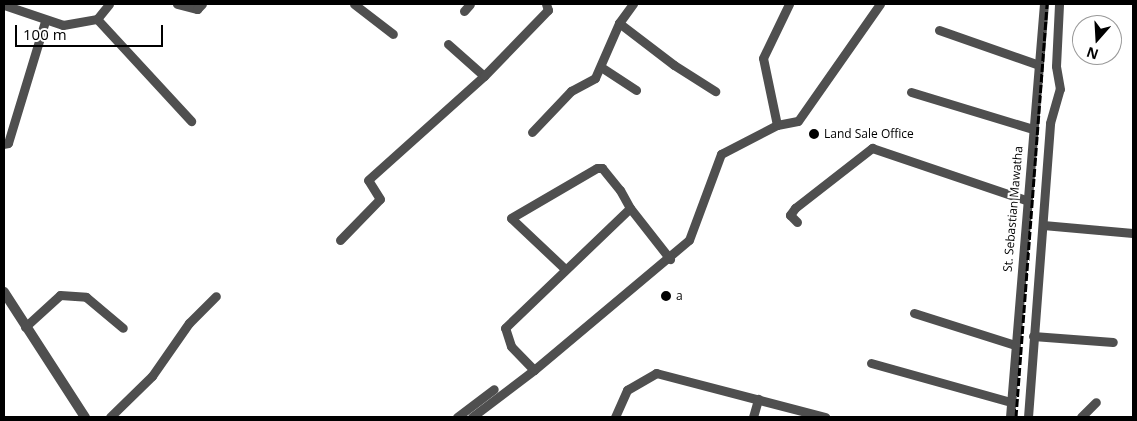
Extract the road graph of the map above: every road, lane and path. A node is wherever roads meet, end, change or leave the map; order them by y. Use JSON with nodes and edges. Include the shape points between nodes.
{"nodes":[{"id":1,"x":109,"y":4,"type":"edge"},
{"id":2,"x":177,"y":4,"type":"edge"},
{"id":3,"x":202,"y":4,"type":"edge"},
{"id":4,"x":354,"y":4,"type":"edge"},
{"id":5,"x":546,"y":4,"type":"edge"},
{"id":6,"x":633,"y":4,"type":"edge"},
{"id":7,"x":789,"y":4,"type":"edge"},
{"id":8,"x":880,"y":4,"type":"edge"},
{"id":9,"x":1044,"y":4,"type":"edge"},
{"id":10,"x":1060,"y":4,"type":"edge"},
{"id":11,"x":4,"y":5,"type":"edge"},
{"id":12,"x":97,"y":19,"type":"junction"},
{"id":13,"x":44,"y":21,"type":"junction"},
{"id":14,"x":619,"y":23,"type":"junction"},
{"id":15,"x":939,"y":30,"type":"dead end"},
{"id":16,"x":393,"y":34,"type":"dead end"},
{"id":17,"x":448,"y":44,"type":"dead end"},
{"id":18,"x":1039,"y":64,"type":"junction"},
{"id":19,"x":601,"y":67,"type":"junction"},
{"id":20,"x":484,"y":76,"type":"junction"},
{"id":21,"x":636,"y":90,"type":"dead end"},
{"id":22,"x":716,"y":91,"type":"dead end"},
{"id":23,"x":911,"y":92,"type":"dead end"},
{"id":24,"x":191,"y":121,"type":"dead end"},
{"id":25,"x":777,"y":125,"type":"junction"},
{"id":26,"x":1033,"y":129,"type":"junction"},
{"id":27,"x":532,"y":132,"type":"dead end"},
{"id":28,"x":4,"y":144,"type":"edge"},
{"id":29,"x":1026,"y":200,"type":"junction"},
{"id":30,"x":630,"y":208,"type":"junction"},
{"id":31,"x":798,"y":222,"type":"dead end"},
{"id":32,"x":1043,"y":225,"type":"junction"},
{"id":33,"x":1133,"y":233,"type":"edge"},
{"id":34,"x":340,"y":240,"type":"dead end"},
{"id":35,"x":670,"y":258,"type":"junction"},
{"id":36,"x":565,"y":269,"type":"junction"},
{"id":37,"x":4,"y":292,"type":"edge"},
{"id":38,"x":216,"y":296,"type":"dead end"},
{"id":39,"x":914,"y":313,"type":"dead end"},
{"id":40,"x":25,"y":327,"type":"junction"},
{"id":41,"x":123,"y":328,"type":"dead end"},
{"id":42,"x":1033,"y":336,"type":"junction"},
{"id":43,"x":1113,"y":342,"type":"dead end"},
{"id":44,"x":1015,"y":345,"type":"junction"},
{"id":45,"x":871,"y":363,"type":"dead end"},
{"id":46,"x":534,"y":370,"type":"junction"},
{"id":47,"x":494,"y":389,"type":"dead end"},
{"id":48,"x":758,"y":399,"type":"junction"},
{"id":49,"x":1010,"y":402,"type":"junction"},
{"id":50,"x":1096,"y":402,"type":"dead end"},
{"id":51,"x":85,"y":417,"type":"edge"},
{"id":52,"x":110,"y":417,"type":"edge"},
{"id":53,"x":457,"y":417,"type":"edge"},
{"id":54,"x":472,"y":417,"type":"edge"},
{"id":55,"x":615,"y":417,"type":"edge"},
{"id":56,"x":753,"y":417,"type":"edge"},
{"id":57,"x":825,"y":417,"type":"edge"},
{"id":58,"x":1010,"y":417,"type":"edge"},
{"id":59,"x":1028,"y":417,"type":"edge"},
{"id":60,"x":1081,"y":417,"type":"edge"}],
"edges":[{"from":1,"to":12,"type":"street"},
{"from":2,"to":3,"type":"street","via":[[197,9]]},
{"from":4,"to":16,"type":"street"},
{"from":5,"to":20,"type":"street","via":[[548,10]]},
{"from":6,"to":14,"type":"street"},
{"from":7,"to":25,"type":"street","via":[[763,58]]},
{"from":8,"to":25,"type":"street","via":[[798,121]]},
{"from":9,"to":18,"type":"street","name":"St. Sebastian Mawatha"},
{"from":10,"to":32,"type":"street","via":[[1056,66],[1060,89],[1050,123]]},
{"from":11,"to":13,"type":"street"},
{"from":12,"to":13,"type":"street","via":[[63,25]]},
{"from":12,"to":24,"type":"street"},
{"from":13,"to":28,"type":"street","via":[[8,143]]},
{"from":14,"to":19,"type":"street"},
{"from":14,"to":22,"type":"street","via":[[674,65]]},
{"from":15,"to":18,"type":"street"},
{"from":17,"to":20,"type":"street"},
{"from":18,"to":26,"type":"street","name":"St. Sebastian Mawatha"},
{"from":19,"to":21,"type":"street"},
{"from":19,"to":27,"type":"street","via":[[595,78],[571,91]]},
{"from":20,"to":34,"type":"street","via":[[368,180],[380,199]]},
{"from":23,"to":26,"type":"street"},
{"from":25,"to":35,"type":"street","via":[[721,154],[689,240]]},
{"from":26,"to":29,"type":"street","name":"St. Sebastian Mawatha"},
{"from":29,"to":31,"type":"street","via":[[872,148],[795,208],[790,215]]},
{"from":29,"to":44,"type":"street","name":"St. Sebastian Mawatha"},
{"from":30,"to":35,"type":"street"},
{"from":30,"to":36,"type":"street"},
{"from":30,"to":36,"type":"street","via":[[602,168],[597,168],[511,218]]},
{"from":32,"to":33,"type":"street"},
{"from":32,"to":42,"type":"street","via":[[1039,300]]},
{"from":35,"to":46,"type":"street"},
{"from":36,"to":46,"type":"street","via":[[504,328],[511,346]]},
{"from":37,"to":40,"type":"street"},
{"from":38,"to":52,"type":"street","via":[[189,323],[152,376]]},
{"from":39,"to":44,"type":"street"},
{"from":40,"to":41,"type":"street","via":[[60,295],[86,296]]},
{"from":40,"to":51,"type":"street"},
{"from":42,"to":43,"type":"street"},
{"from":42,"to":59,"type":"street"},
{"from":44,"to":49,"type":"street","name":"St. Sebastian Mawatha"},
{"from":45,"to":49,"type":"street"},
{"from":46,"to":54,"type":"street"},
{"from":47,"to":53,"type":"street"},
{"from":48,"to":55,"type":"street","via":[[656,373],[627,390]]},
{"from":48,"to":56,"type":"street"},
{"from":48,"to":57,"type":"street"},
{"from":49,"to":58,"type":"street","name":"St. Sebastian Mawatha"},
{"from":50,"to":60,"type":"street"}]}
